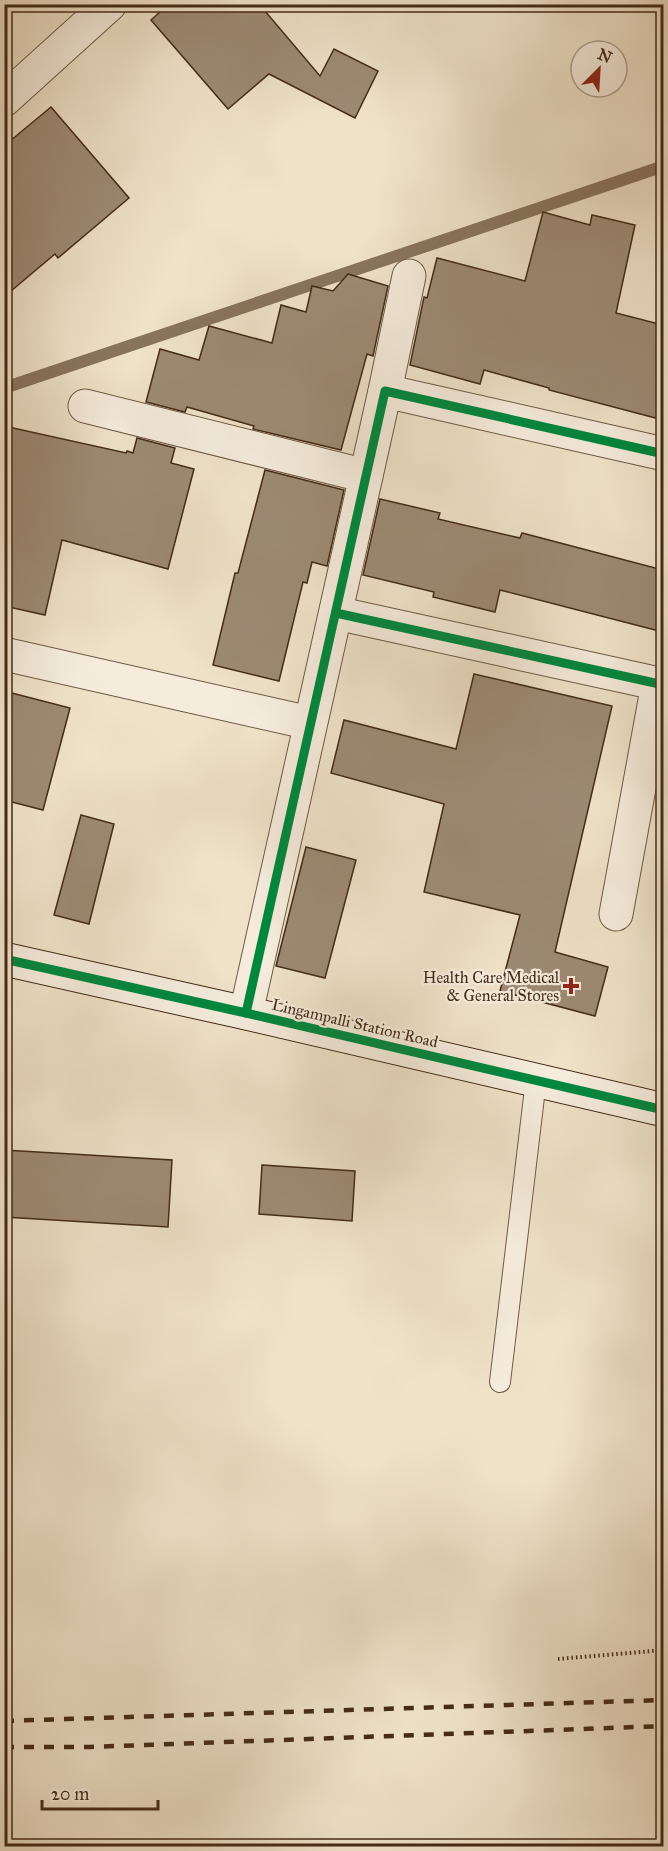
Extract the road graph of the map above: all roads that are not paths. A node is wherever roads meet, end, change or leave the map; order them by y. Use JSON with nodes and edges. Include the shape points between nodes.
{"nodes":[{"id":1,"x":110,"y":4,"type":"edge"},
{"id":2,"x":4,"y":100,"type":"edge"},
{"id":3,"x":409,"y":276,"type":"dead end"},
{"id":4,"x":385,"y":391,"type":"junction"},
{"id":5,"x":85,"y":406,"type":"dead end"},
{"id":6,"x":663,"y":454,"type":"edge"},
{"id":7,"x":366,"y":476,"type":"junction"},
{"id":8,"x":336,"y":613,"type":"junction"},
{"id":9,"x":4,"y":654,"type":"edge"},
{"id":10,"x":661,"y":684,"type":"edge"},
{"id":11,"x":310,"y":723,"type":"junction"},
{"id":12,"x":616,"y":914,"type":"dead end"},
{"id":13,"x":4,"y":959,"type":"edge"},
{"id":14,"x":246,"y":1013,"type":"junction"},
{"id":15,"x":536,"y":1080,"type":"junction"},
{"id":16,"x":663,"y":1110,"type":"edge"},
{"id":17,"x":500,"y":1382,"type":"dead end"}],
"edges":[{"from":1,"to":2,"type":"street"},
{"from":3,"to":4,"type":"street"},
{"from":4,"to":6,"type":"street"},
{"from":4,"to":7,"type":"street"},
{"from":5,"to":7,"type":"street"},
{"from":7,"to":8,"type":"street"},
{"from":8,"to":10,"type":"street"},
{"from":8,"to":11,"type":"street"},
{"from":9,"to":11,"type":"street"},
{"from":10,"to":12,"type":"street"},
{"from":11,"to":14,"type":"street"},
{"from":13,"to":14,"type":"street","name":"Lingampalli Station Road"},
{"from":14,"to":15,"type":"street","name":"Lingampalli Station Road"},
{"from":15,"to":16,"type":"street","name":"Lingampalli Station Road"},
{"from":15,"to":17,"type":"lane"}]}
